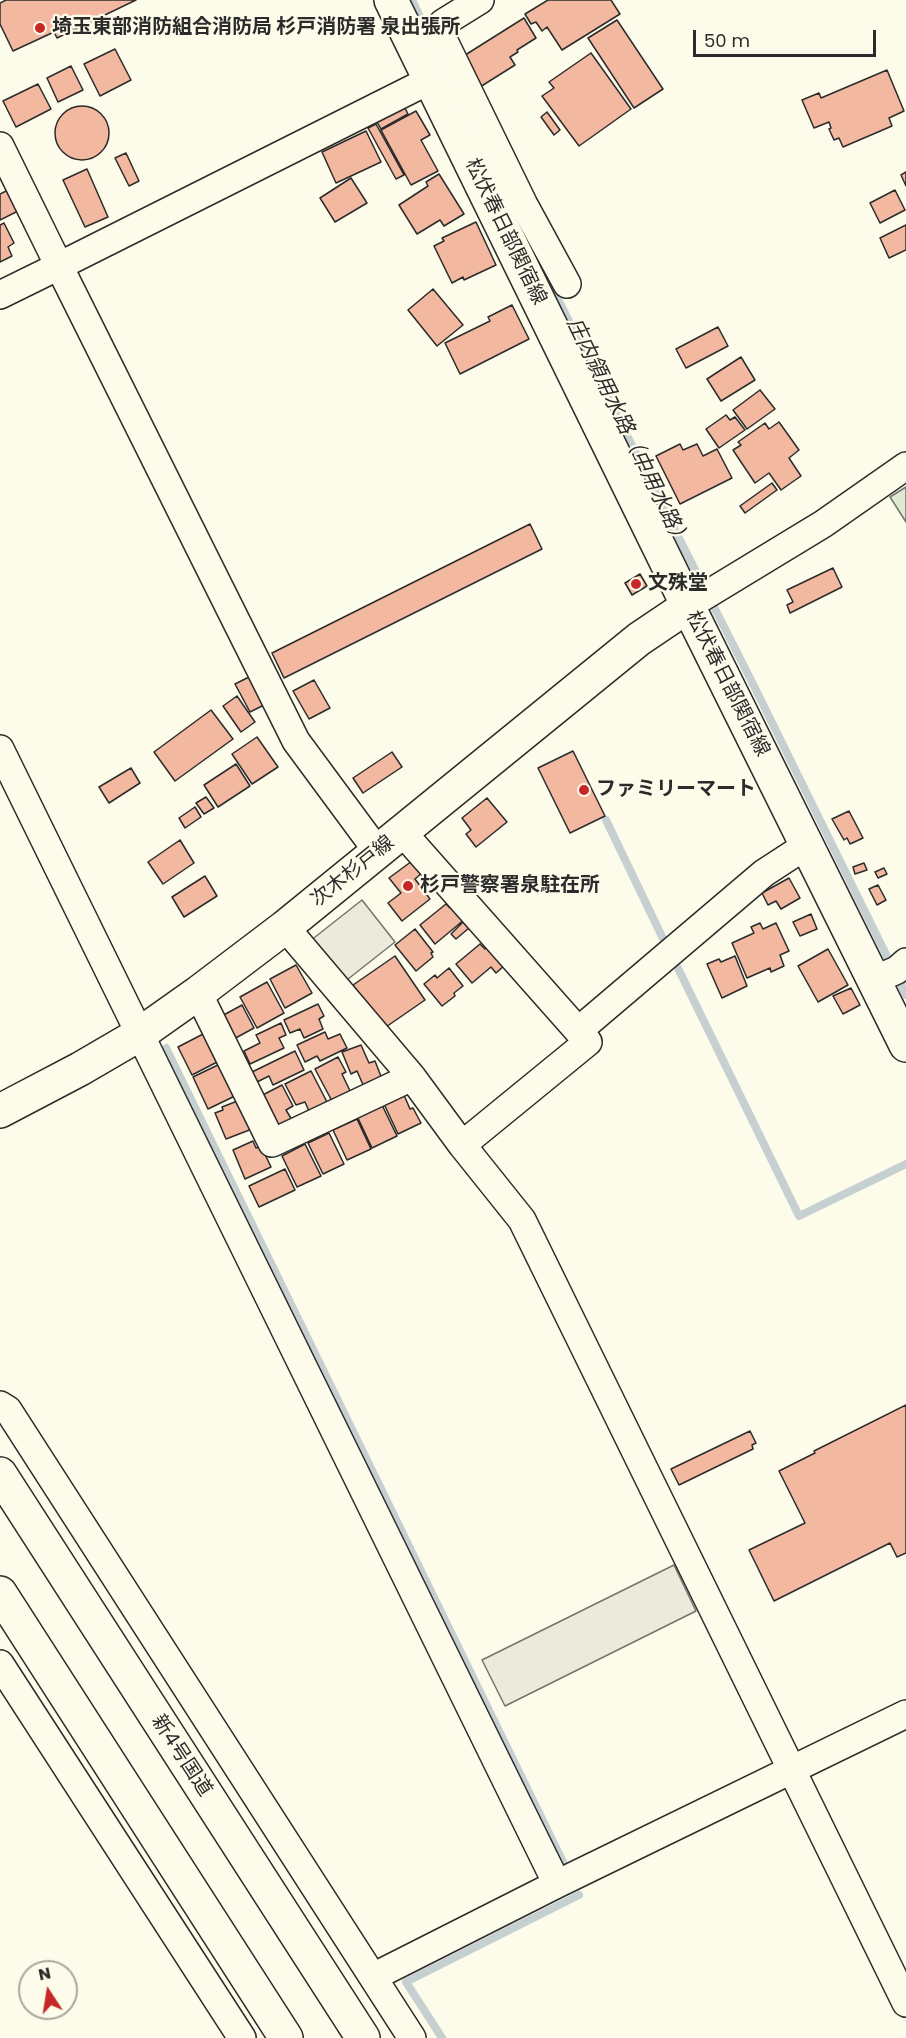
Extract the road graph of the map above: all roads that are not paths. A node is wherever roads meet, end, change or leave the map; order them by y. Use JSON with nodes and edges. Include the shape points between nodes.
{"nodes":[{"id":1,"x":391,"y":0,"type":"edge"},
{"id":2,"x":480,"y":0,"type":"edge"},
{"id":3,"x":430,"y":80,"type":"junction"},
{"id":4,"x":461,"y":110,"type":"junction"},
{"id":5,"x":0,"y":146,"type":"edge"},
{"id":6,"x":58,"y":266,"type":"junction"},
{"id":7,"x":567,"y":284,"type":"dead end"},
{"id":8,"x":0,"y":295,"type":"edge"},
{"id":9,"x":906,"y":466,"type":"edge"},
{"id":10,"x":688,"y":606,"type":"junction"},
{"id":11,"x":0,"y":749,"type":"edge"},
{"id":12,"x":390,"y":842,"type":"junction"},
{"id":13,"x":807,"y":845,"type":"junction"},
{"id":14,"x":285,"y":927,"type":"junction"},
{"id":15,"x":906,"y":962,"type":"edge"},
{"id":16,"x":874,"y":980,"type":"junction"},
{"id":17,"x":198,"y":993,"type":"junction"},
{"id":18,"x":578,"y":1031,"type":"junction"},
{"id":19,"x":140,"y":1034,"type":"junction"},
{"id":20,"x":906,"y":1045,"type":"edge"},
{"id":21,"x":412,"y":1077,"type":"junction"},
{"id":22,"x":0,"y":1111,"type":"edge"},
{"id":23,"x":462,"y":1145,"type":"junction"},
{"id":24,"x":0,"y":1405,"type":"edge"},
{"id":25,"x":0,"y":1474,"type":"edge"},
{"id":26,"x":0,"y":1593,"type":"edge"},
{"id":27,"x":0,"y":1664,"type":"edge"},
{"id":28,"x":906,"y":1714,"type":"edge"},
{"id":29,"x":793,"y":1770,"type":"junction"},
{"id":30,"x":557,"y":1884,"type":"junction"},
{"id":31,"x":373,"y":1977,"type":"junction"},
{"id":32,"x":906,"y":2003,"type":"edge"},
{"id":33,"x":241,"y":2038,"type":"edge"},
{"id":34,"x":286,"y":2038,"type":"edge"},
{"id":35,"x":363,"y":2038,"type":"edge"},
{"id":36,"x":412,"y":2038,"type":"edge"}],
"edges":[{"from":1,"to":3,"type":"main road","name":"松伏春日部関宿線"},
{"from":2,"to":4,"type":"street","via":[[443,23],[441,35]]},
{"from":3,"to":4,"type":"main road","name":"松伏春日部関宿線"},
{"from":3,"to":6,"type":"street"},
{"from":4,"to":7,"type":"street","via":[[524,205]]},
{"from":4,"to":10,"type":"main road","name":"松伏春日部関宿線"},
{"from":5,"to":6,"type":"street"},
{"from":6,"to":8,"type":"street"},
{"from":6,"to":12,"type":"street","via":[[296,741]]},
{"from":9,"to":10,"type":"street","via":[[822,524]]},
{"from":10,"to":12,"type":"main road","name":"次木杉戸線","via":[[639,639]]},
{"from":10,"to":13,"type":"main road","name":"松伏春日部関宿線"},
{"from":11,"to":19,"type":"street"},
{"from":12,"to":14,"type":"main road","name":"次木杉戸線"},
{"from":12,"to":18,"type":"street"},
{"from":13,"to":16,"type":"main road","name":"松伏春日部関宿線"},
{"from":13,"to":18,"type":"street","via":[[764,873]]},
{"from":14,"to":17,"type":"main road","name":"次木杉戸線"},
{"from":14,"to":21,"type":"street"},
{"from":15,"to":16,"type":"street"},
{"from":16,"to":20,"type":"main road","name":"松伏春日部関宿線"},
{"from":17,"to":19,"type":"main road","name":"次木杉戸線"},
{"from":17,"to":21,"type":"street","via":[[272,1143]]},
{"from":18,"to":23,"type":"street","via":[[588,1042]]},
{"from":19,"to":22,"type":"main road","name":"次木杉戸線"},
{"from":19,"to":30,"type":"street"},
{"from":21,"to":23,"type":"street"},
{"from":23,"to":29,"type":"street","via":[[522,1220]]},
{"from":24,"to":31,"type":"street","via":[[8,1410]]},
{"from":25,"to":35,"type":"main road","name":"新4号国道"},
{"from":26,"to":34,"type":"main road"},
{"from":27,"to":33,"type":"street"},
{"from":28,"to":29,"type":"street"},
{"from":29,"to":30,"type":"street"},
{"from":29,"to":32,"type":"street"},
{"from":30,"to":31,"type":"street"},
{"from":31,"to":36,"type":"street"}]}
